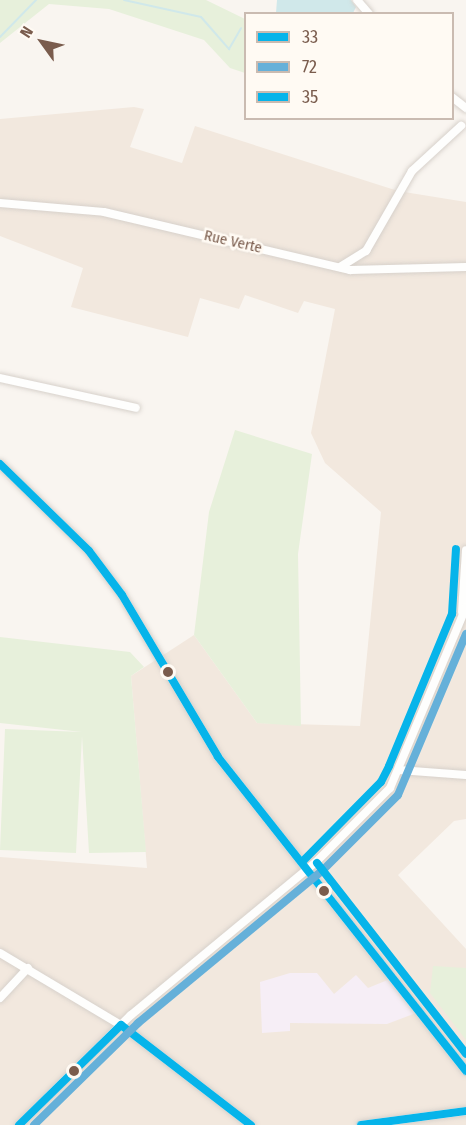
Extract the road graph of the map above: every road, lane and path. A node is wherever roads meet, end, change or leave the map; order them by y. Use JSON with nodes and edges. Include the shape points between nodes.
{"nodes":[{"id":1,"x":357,"y":0,"type":"edge"},
{"id":2,"x":367,"y":12,"type":"edge"},
{"id":3,"x":454,"y":98,"type":"edge"},
{"id":4,"x":466,"y":108,"type":"edge"},
{"id":5,"x":461,"y":126,"type":"dead end"},
{"id":6,"x":0,"y":203,"type":"edge"},
{"id":7,"x":340,"y":267,"type":"junction"},
{"id":8,"x":466,"y":267,"type":"edge"},
{"id":9,"x":0,"y":378,"type":"edge"},
{"id":10,"x":136,"y":408,"type":"dead end"},
{"id":11,"x":0,"y":464,"type":"edge"},
{"id":12,"x":466,"y":550,"type":"edge"},
{"id":13,"x":464,"y":574,"type":"edge"},
{"id":14,"x":464,"y":611,"type":"edge"},
{"id":15,"x":399,"y":770,"type":"junction"},
{"id":16,"x":466,"y":775,"type":"edge"},
{"id":17,"x":309,"y":869,"type":"junction"},
{"id":18,"x":0,"y":953,"type":"edge"},
{"id":19,"x":28,"y":968,"type":"junction"},
{"id":20,"x":0,"y":998,"type":"edge"},
{"id":21,"x":121,"y":1025,"type":"junction"},
{"id":22,"x":466,"y":1071,"type":"edge"},
{"id":23,"x":466,"y":1111,"type":"edge"},
{"id":24,"x":19,"y":1125,"type":"edge"},
{"id":25,"x":251,"y":1125,"type":"edge"},
{"id":26,"x":361,"y":1125,"type":"edge"}],
"edges":[{"from":1,"to":2,"type":"street"},
{"from":3,"to":4,"type":"street"},
{"from":5,"to":7,"type":"street","via":[[412,171],[366,251]]},
{"from":6,"to":7,"type":"street","name":"Rue Verte","via":[[104,212]]},
{"from":7,"to":8,"type":"street","name":"Rue Verte","via":[[389,272]]},
{"from":9,"to":10,"type":"street"},
{"from":11,"to":17,"type":"street","via":[[82,543],[122,595],[218,757]]},
{"from":12,"to":13,"type":"street"},
{"from":13,"to":14,"type":"street"},
{"from":14,"to":15,"type":"street"},
{"from":15,"to":16,"type":"street"},
{"from":15,"to":17,"type":"street","via":[[390,788]]},
{"from":17,"to":21,"type":"street"},
{"from":17,"to":22,"type":"street"},
{"from":18,"to":19,"type":"street"},
{"from":19,"to":20,"type":"street"},
{"from":19,"to":21,"type":"street"},
{"from":21,"to":24,"type":"street"},
{"from":21,"to":25,"type":"street"},
{"from":23,"to":26,"type":"street"}]}
